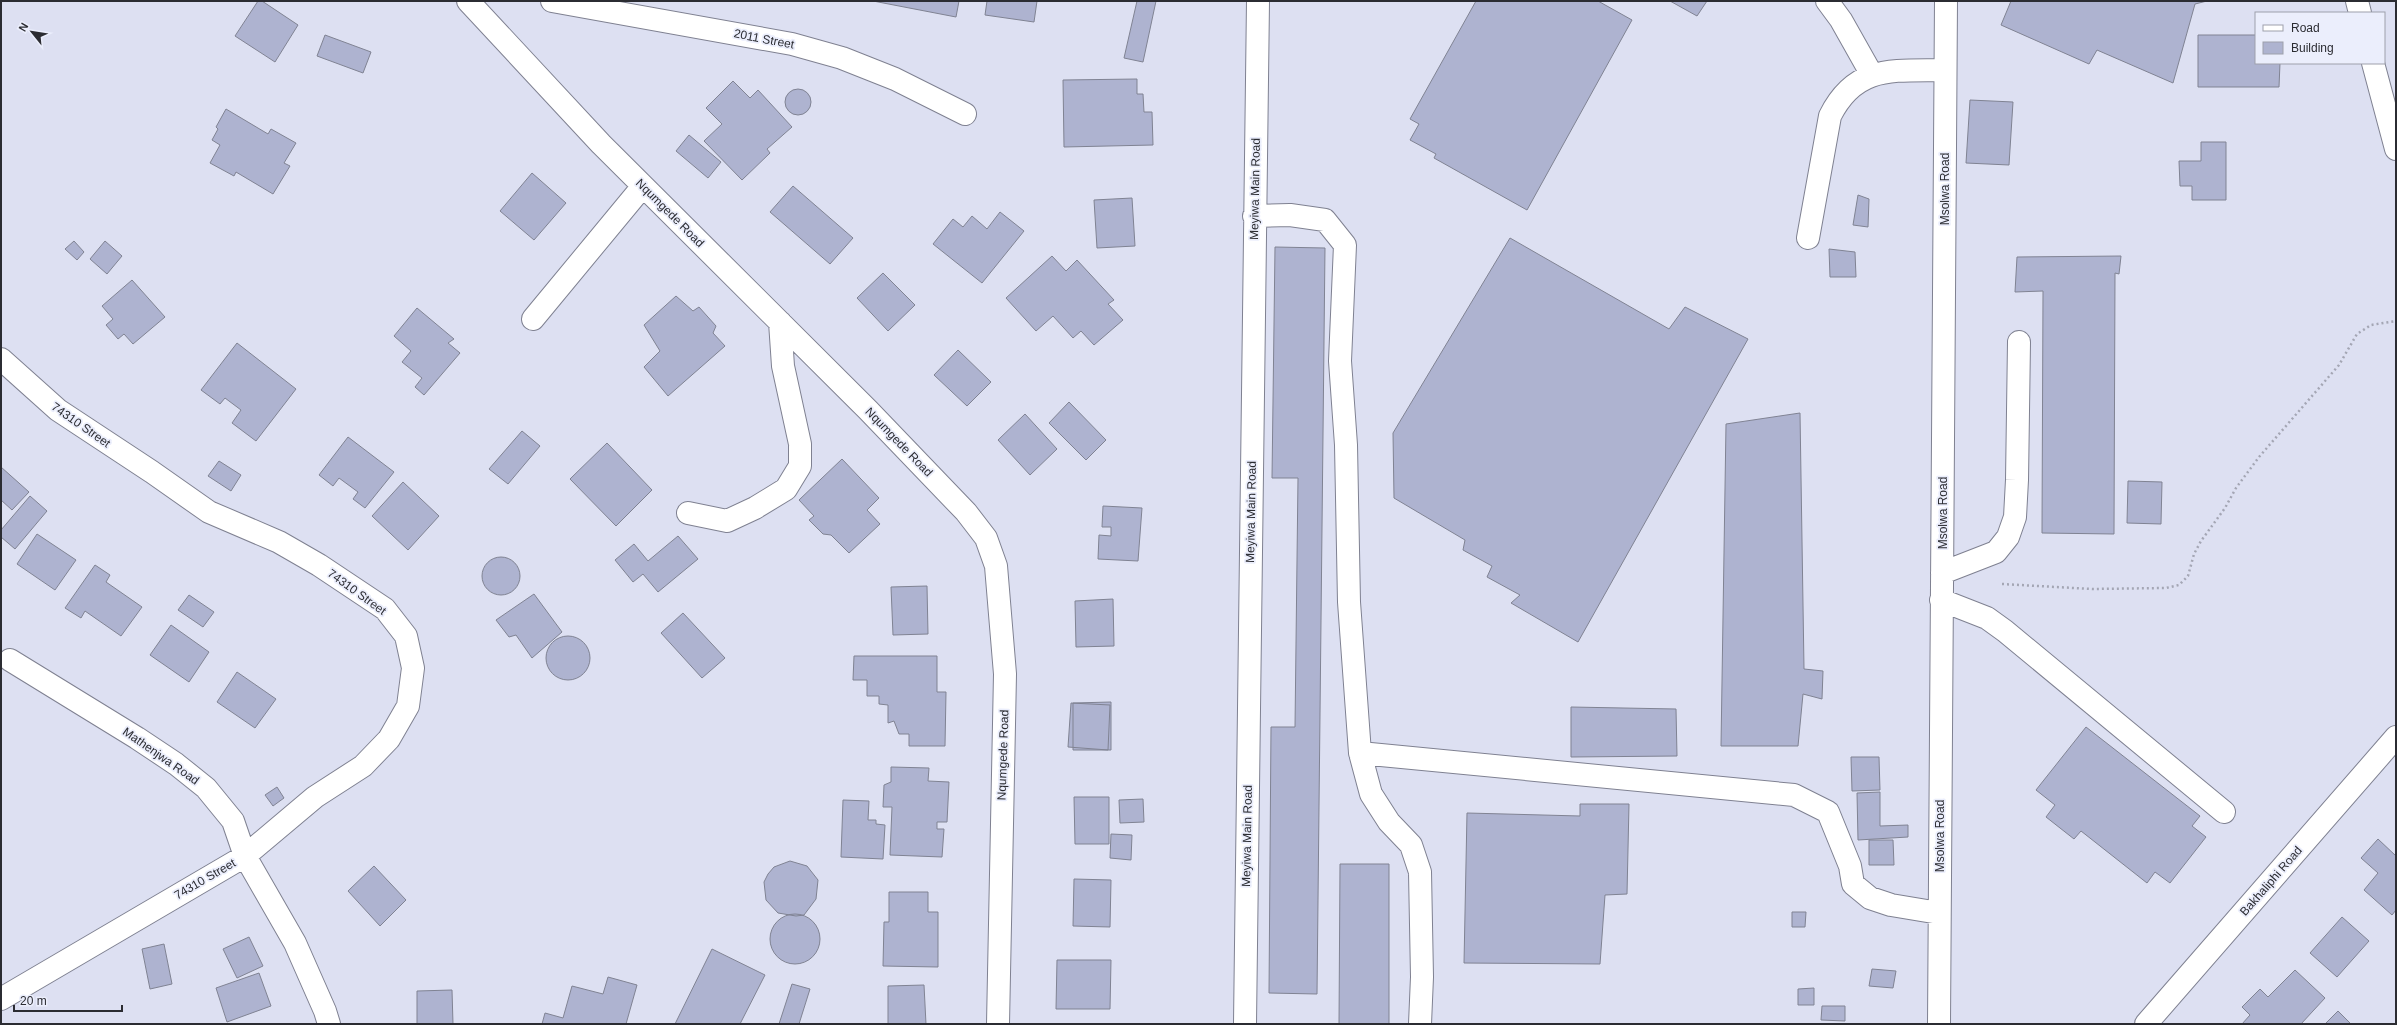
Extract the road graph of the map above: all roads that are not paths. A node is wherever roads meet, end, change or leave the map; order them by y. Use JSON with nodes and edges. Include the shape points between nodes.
{"nodes":[{"id":1,"x":468,"y":1,"type":"edge"},
{"id":2,"x":552,"y":1,"type":"edge"},
{"id":3,"x":1258,"y":1,"type":"edge"},
{"id":4,"x":1827,"y":1,"type":"edge"},
{"id":5,"x":1946,"y":1,"type":"edge"},
{"id":6,"x":2357,"y":1,"type":"edge"},
{"id":7,"x":2360,"y":12,"type":"edge"},
{"id":8,"x":2373,"y":64,"type":"edge"},
{"id":9,"x":1945,"y":70,"type":"junction"},
{"id":10,"x":1872,"y":75,"type":"junction"},
{"id":11,"x":965,"y":114,"type":"dead end"},
{"id":12,"x":2396,"y":149,"type":"edge"},
{"id":13,"x":643,"y":186,"type":"junction"},
{"id":14,"x":1254,"y":216,"type":"junction"},
{"id":15,"x":1808,"y":238,"type":"dead end"},
{"id":16,"x":533,"y":319,"type":"dead end"},
{"id":17,"x":780,"y":322,"type":"junction"},
{"id":18,"x":2019,"y":342,"type":"dead end"},
{"id":19,"x":1,"y":359,"type":"edge"},
{"id":20,"x":688,"y":513,"type":"dead end"},
{"id":21,"x":1942,"y":573,"type":"junction"},
{"id":22,"x":1941,"y":600,"type":"junction"},
{"id":23,"x":10,"y":660,"type":"dead end"},
{"id":24,"x":2396,"y":737,"type":"edge"},
{"id":25,"x":1360,"y":753,"type":"junction"},
{"id":26,"x":2224,"y":812,"type":"dead end"},
{"id":27,"x":245,"y":856,"type":"junction"},
{"id":28,"x":1939,"y":913,"type":"junction"},
{"id":29,"x":1,"y":999,"type":"edge"},
{"id":30,"x":328,"y":1024,"type":"edge"},
{"id":31,"x":998,"y":1024,"type":"edge"},
{"id":32,"x":1245,"y":1024,"type":"edge"},
{"id":33,"x":1420,"y":1024,"type":"edge"},
{"id":34,"x":1939,"y":1024,"type":"edge"},
{"id":35,"x":2146,"y":1024,"type":"edge"}],
"edges":[{"from":1,"to":13,"type":"street","name":"Nqumgede Road"},
{"from":2,"to":11,"type":"street","name":"2011 Street","via":[[792,44],[842,58],[895,79]]},
{"from":3,"to":14,"type":"street","name":"Meyiwa Main Road"},
{"from":4,"to":10,"type":"street","via":[[1841,20]]},
{"from":5,"to":9,"type":"street","name":"Msolwa Road"},
{"from":6,"to":7,"type":"street"},
{"from":8,"to":12,"type":"street"},
{"from":9,"to":10,"type":"street","via":[[1895,71]]},
{"from":9,"to":21,"type":"street","name":"Msolwa Road"},
{"from":10,"to":15,"type":"street","via":[[1853,84],[1838,99],[1830,116]]},
{"from":13,"to":16,"type":"street"},
{"from":13,"to":17,"type":"street","name":"Nqumgede Road"},
{"from":14,"to":25,"type":"street","via":[[1290,215],[1325,220],[1345,245],[1340,361],[1346,445],[1349,602]]},
{"from":14,"to":32,"type":"street","name":"Meyiwa Main Road"},
{"from":17,"to":20,"type":"street","via":[[783,366],[800,444],[800,466],[786,489],[727,521]]},
{"from":17,"to":31,"type":"street","name":"Nqumgede Road","via":[[966,512],[986,538],[996,566],[1005,674]]},
{"from":18,"to":21,"type":"street","via":[[2018,480],[2014,517],[2008,537],[1996,552]]},
{"from":19,"to":27,"type":"street","name":"74310 Street","via":[[58,410],[209,512],[279,542],[385,609],[406,636],[413,668],[408,706],[389,739],[364,766],[315,797]]},
{"from":21,"to":22,"type":"street","name":"Msolwa Road"},
{"from":22,"to":26,"type":"street","via":[[1987,618],[2005,631]]},
{"from":22,"to":28,"type":"street","name":"Msolwa Road"},
{"from":23,"to":27,"type":"street","name":"Mathenjwa Road","via":[[137,738],[206,788],[233,821]]},
{"from":24,"to":35,"type":"street","name":"Bakhaliphi Road"},
{"from":25,"to":28,"type":"street","via":[[1794,795],[1828,812],[1850,866],[1853,884],[1870,898],[1891,905]]},
{"from":25,"to":33,"type":"street","via":[[1371,794],[1389,822],[1410,845],[1420,872]]},
{"from":27,"to":29,"type":"street","name":"74310 Street"},
{"from":27,"to":30,"type":"street","name":"Mathenjwa Road","via":[[295,943]]},
{"from":28,"to":34,"type":"street","name":"Msolwa Road"}]}
